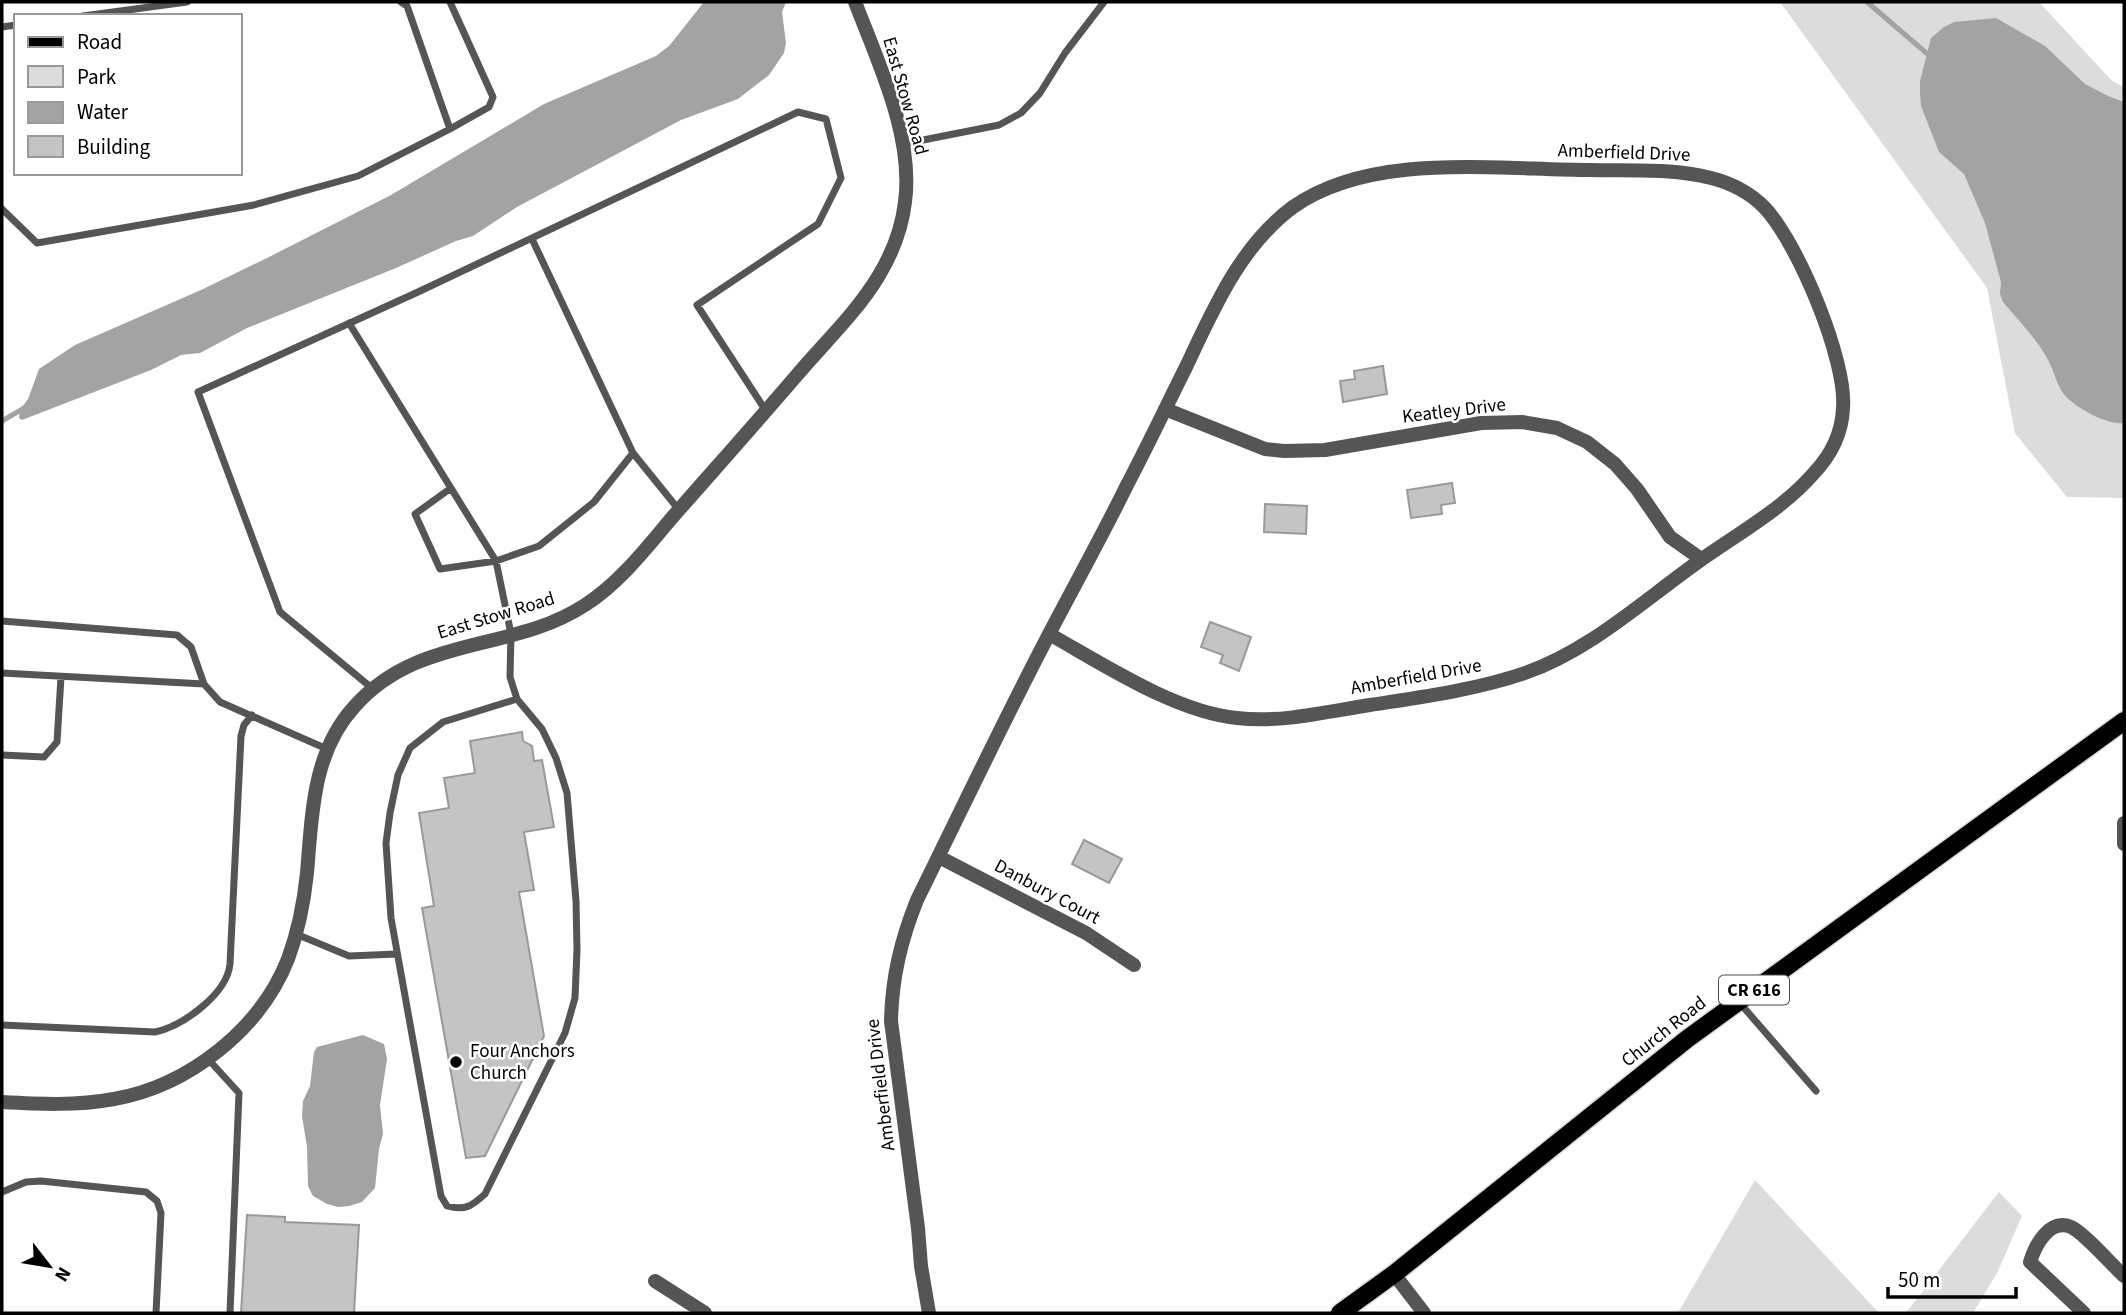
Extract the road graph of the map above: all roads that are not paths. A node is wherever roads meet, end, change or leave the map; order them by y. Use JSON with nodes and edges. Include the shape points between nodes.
{"nodes":[{"id":1,"x":187,"y":2,"type":"edge"},
{"id":2,"x":401,"y":2,"type":"edge"},
{"id":3,"x":450,"y":2,"type":"edge"},
{"id":4,"x":855,"y":2,"type":"edge"},
{"id":5,"x":1104,"y":2,"type":"edge"},
{"id":6,"x":98,"y":14,"type":"edge"},
{"id":7,"x":450,"y":129,"type":"junction"},
{"id":8,"x":903,"y":144,"type":"junction"},
{"id":9,"x":2,"y":209,"type":"edge"},
{"id":10,"x":532,"y":239,"type":"junction"},
{"id":11,"x":349,"y":323,"type":"junction"},
{"id":12,"x":1165,"y":409,"type":"junction"},
{"id":13,"x":767,"y":411,"type":"junction"},
{"id":14,"x":633,"y":453,"type":"junction"},
{"id":15,"x":451,"y":488,"type":"junction"},
{"id":16,"x":679,"y":510,"type":"junction"},
{"id":17,"x":1702,"y":559,"type":"junction"},
{"id":18,"x":496,"y":561,"type":"junction"},
{"id":19,"x":2,"y":621,"type":"edge"},
{"id":20,"x":511,"y":634,"type":"junction"},
{"id":21,"x":1049,"y":634,"type":"junction"},
{"id":22,"x":2,"y":673,"type":"edge"},
{"id":23,"x":61,"y":677,"type":"junction"},
{"id":24,"x":204,"y":684,"type":"junction"},
{"id":25,"x":373,"y":689,"type":"junction"},
{"id":26,"x":517,"y":699,"type":"junction"},
{"id":27,"x":252,"y":715,"type":"junction"},
{"id":28,"x":2124,"y":721,"type":"edge"},
{"id":29,"x":328,"y":749,"type":"junction"},
{"id":30,"x":2,"y":755,"type":"edge"},
{"id":31,"x":2124,"y":823,"type":"edge"},
{"id":32,"x":2124,"y":844,"type":"edge"},
{"id":33,"x":939,"y":857,"type":"junction"},
{"id":34,"x":296,"y":934,"type":"junction"},
{"id":35,"x":397,"y":954,"type":"junction"},
{"id":36,"x":1134,"y":965,"type":"dead end"},
{"id":37,"x":1738,"y":1001,"type":"junction"},
{"id":38,"x":2,"y":1025,"type":"edge"},
{"id":39,"x":208,"y":1059,"type":"junction"},
{"id":40,"x":1816,"y":1091,"type":"dead end"},
{"id":41,"x":2,"y":1102,"type":"edge"},
{"id":42,"x":2,"y":1192,"type":"edge"},
{"id":43,"x":1394,"y":1273,"type":"junction"},
{"id":44,"x":2124,"y":1276,"type":"edge"},
{"id":45,"x":655,"y":1281,"type":"dead end"},
{"id":46,"x":156,"y":1313,"type":"edge"},
{"id":47,"x":230,"y":1313,"type":"edge"},
{"id":48,"x":705,"y":1313,"type":"edge"},
{"id":49,"x":929,"y":1313,"type":"edge"},
{"id":50,"x":1340,"y":1313,"type":"edge"},
{"id":51,"x":1424,"y":1313,"type":"edge"},
{"id":52,"x":2084,"y":1313,"type":"edge"}],
"edges":[{"from":1,"to":6,"type":"lane"},
{"from":2,"to":7,"type":"lane","via":[[407,6]]},
{"from":3,"to":7,"type":"lane","via":[[493,97],[489,107]]},
{"from":4,"to":8,"type":"street","name":"East Stow Road"},
{"from":5,"to":8,"type":"lane","via":[[1041,93],[1021,113],[999,125]]},
{"from":7,"to":9,"type":"lane","via":[[358,176],[254,205],[37,243]]},
{"from":8,"to":13,"type":"street","name":"East Stow Road","via":[[905,205],[891,253],[865,296]]},
{"from":10,"to":11,"type":"lane"},
{"from":10,"to":13,"type":"lane","via":[[799,112],[826,119],[841,178],[818,224],[697,304]]},
{"from":10,"to":14,"type":"lane"},
{"from":11,"to":15,"type":"lane"},
{"from":11,"to":25,"type":"lane","via":[[198,392],[280,612]]},
{"from":12,"to":17,"type":"street","name":"Keatley Drive","via":[[1265,449],[1284,451],[1325,450],[1481,424],[1522,422],[1557,428],[1608,458],[1627,476],[1670,537]]},
{"from":12,"to":17,"type":"street","name":"Amberfield Drive","via":[[1229,282],[1259,238],[1297,204],[1344,181],[1423,168],[1654,171],[1717,179],[1761,204],[1789,245],[1831,339],[1843,388],[1843,413],[1837,438],[1809,480]]},
{"from":12,"to":21,"type":"street","name":"Amberfield Drive"},
{"from":13,"to":16,"type":"street","name":"East Stow Road"},
{"from":14,"to":16,"type":"lane"},
{"from":14,"to":18,"type":"lane","via":[[594,502],[539,546]]},
{"from":15,"to":18,"type":"lane"},
{"from":15,"to":18,"type":"lane","via":[[415,514],[440,569]]},
{"from":16,"to":20,"type":"street","name":"East Stow Road","via":[[630,566],[585,605],[559,619]]},
{"from":17,"to":21,"type":"street","name":"Amberfield Drive","via":[[1605,629],[1526,673],[1451,692],[1282,719],[1238,718],[1198,709],[1124,676]]},
{"from":18,"to":20,"type":"lane"},
{"from":19,"to":24,"type":"lane","via":[[177,635],[191,647]]},
{"from":20,"to":25,"type":"street","name":"East Stow Road","via":[[420,660]]},
{"from":20,"to":26,"type":"lane","via":[[510,677]]},
{"from":21,"to":33,"type":"street","name":"Amberfield Drive"},
{"from":22,"to":23,"type":"lane"},
{"from":23,"to":24,"type":"lane"},
{"from":23,"to":30,"type":"lane","via":[[57,742],[44,757]]},
{"from":24,"to":27,"type":"lane","via":[[220,702]]},
{"from":25,"to":29,"type":"street","name":"East Stow Road","via":[[352,708]]},
{"from":26,"to":35,"type":"lane","via":[[443,722],[410,748],[398,775],[386,843]]},
{"from":26,"to":35,"type":"lane","via":[[542,729],[567,793],[576,901],[575,998],[565,1033],[485,1194],[459,1209],[447,1206],[441,1196]]},
{"from":27,"to":29,"type":"lane"},
{"from":27,"to":38,"type":"lane","via":[[242,736],[230,964],[222,988],[181,1023],[155,1032]]},
{"from":28,"to":37,"type":"main road","name":"Church Road","number":"CR 616"},
{"from":29,"to":34,"type":"street","name":"East Stow Road","via":[[316,785]]},
{"from":31,"to":32,"type":"street"},
{"from":33,"to":36,"type":"street","name":"Danbury Court","via":[[1086,933]]},
{"from":33,"to":49,"type":"street","name":"Amberfield Drive","via":[[917,900],[897,959],[891,1021]]},
{"from":34,"to":35,"type":"lane","via":[[349,956]]},
{"from":34,"to":39,"type":"street","name":"East Stow Road","via":[[287,963],[255,1016]]},
{"from":37,"to":40,"type":"lane"},
{"from":37,"to":43,"type":"main road","name":"Church Road","number":"CR 616"},
{"from":39,"to":41,"type":"street","name":"East Stow Road","via":[[149,1090],[117,1098],[83,1103]]},
{"from":39,"to":47,"type":"lane","via":[[239,1093]]},
{"from":42,"to":46,"type":"lane","via":[[41,1181],[146,1192],[157,1201],[161,1213]]},
{"from":43,"to":50,"type":"main road","name":"Church Road","number":"CR 616"},
{"from":43,"to":51,"type":"street"},
{"from":44,"to":52,"type":"street","via":[[2072,1227],[2060,1225],[2047,1232],[2035,1245],[2030,1262]]},
{"from":45,"to":48,"type":"street"}]}
